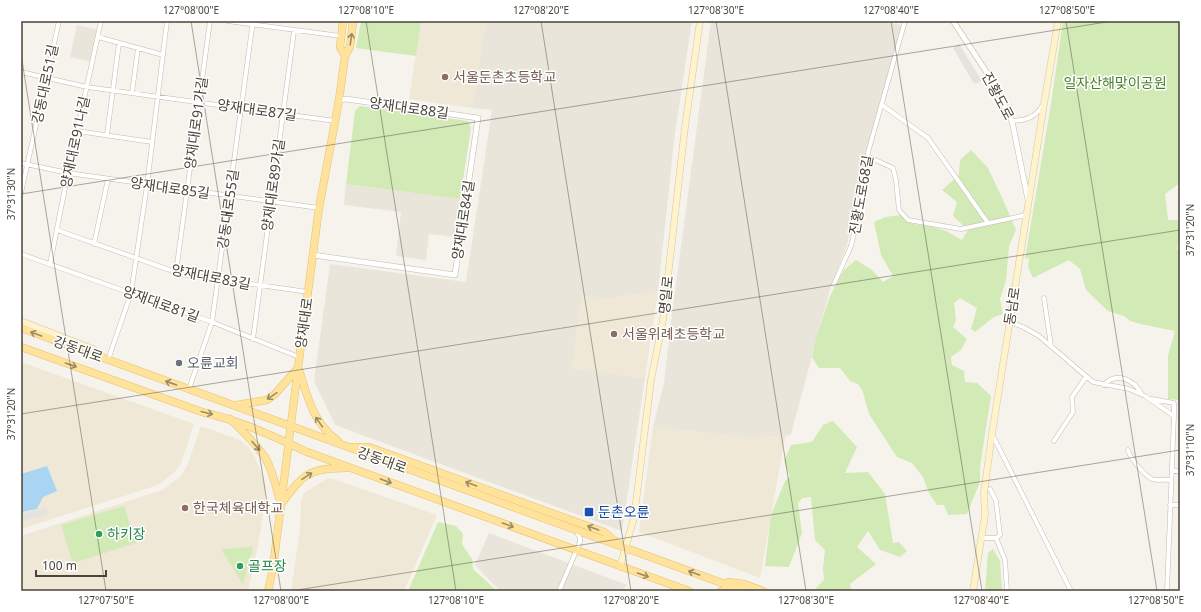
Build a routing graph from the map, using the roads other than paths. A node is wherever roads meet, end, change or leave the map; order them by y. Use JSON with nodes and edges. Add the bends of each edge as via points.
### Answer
{"nodes":[{"id":1,"x":59,"y":21,"type":"edge"},
{"id":2,"x":102,"y":21,"type":"edge"},
{"id":3,"x":167,"y":21,"type":"edge"},
{"id":4,"x":210,"y":21,"type":"edge"},
{"id":5,"x":227,"y":21,"type":"edge"},
{"id":6,"x":343,"y":21,"type":"edge"},
{"id":7,"x":353,"y":21,"type":"edge"},
{"id":8,"x":700,"y":21,"type":"edge"},
{"id":9,"x":905,"y":21,"type":"edge"},
{"id":10,"x":953,"y":21,"type":"edge"},
{"id":11,"x":1058,"y":21,"type":"edge"},
{"id":12,"x":253,"y":23,"type":"edge"},
{"id":13,"x":294,"y":30,"type":"junction"},
{"id":14,"x":341,"y":36,"type":"junction"},
{"id":15,"x":98,"y":37,"type":"junction"},
{"id":16,"x":119,"y":43,"type":"junction"},
{"id":17,"x":138,"y":48,"type":"junction"},
{"id":18,"x":163,"y":55,"type":"junction"},
{"id":19,"x":345,"y":56,"type":"junction"},
{"id":20,"x":21,"y":72,"type":"edge"},
{"id":21,"x":47,"y":78,"type":"junction"},
{"id":22,"x":87,"y":87,"type":"junction"},
{"id":23,"x":112,"y":91,"type":"junction"},
{"id":24,"x":132,"y":93,"type":"junction"},
{"id":25,"x":157,"y":97,"type":"junction"},
{"id":26,"x":339,"y":100,"type":"junction"},
{"id":27,"x":199,"y":102,"type":"junction"},
{"id":28,"x":1044,"y":104,"type":"junction"},
{"id":29,"x":882,"y":105,"type":"junction"},
{"id":30,"x":241,"y":108,"type":"junction"},
{"id":31,"x":283,"y":114,"type":"junction"},
{"id":32,"x":478,"y":118,"type":"joint"},
{"id":33,"x":335,"y":121,"type":"junction"},
{"id":34,"x":1012,"y":121,"type":"junction"},
{"id":35,"x":77,"y":131,"type":"junction"},
{"id":36,"x":107,"y":136,"type":"junction"},
{"id":37,"x":152,"y":142,"type":"junction"},
{"id":38,"x":867,"y":156,"type":"junction"},
{"id":39,"x":21,"y":163,"type":"edge"},
{"id":40,"x":27,"y":165,"type":"junction"},
{"id":41,"x":68,"y":173,"type":"junction"},
{"id":42,"x":108,"y":179,"type":"junction"},
{"id":43,"x":147,"y":185,"type":"junction"},
{"id":44,"x":187,"y":190,"type":"junction"},
{"id":45,"x":21,"y":193,"type":"edge"},
{"id":46,"x":230,"y":196,"type":"junction"},
{"id":47,"x":271,"y":201,"type":"junction"},
{"id":48,"x":1028,"y":201,"type":"junction"},
{"id":49,"x":320,"y":208,"type":"junction"},
{"id":50,"x":1026,"y":215,"type":"junction"},
{"id":51,"x":988,"y":223,"type":"junction"},
{"id":52,"x":57,"y":230,"type":"junction"},
{"id":53,"x":94,"y":244,"type":"junction"},
{"id":54,"x":21,"y":254,"type":"edge"},
{"id":55,"x":313,"y":255,"type":"junction"},
{"id":56,"x":136,"y":259,"type":"junction"},
{"id":57,"x":50,"y":264,"type":"junction"},
{"id":58,"x":176,"y":272,"type":"junction"},
{"id":59,"x":218,"y":279,"type":"junction"},
{"id":60,"x":834,"y":284,"type":"dead end"},
{"id":61,"x":260,"y":286,"type":"junction"},
{"id":62,"x":308,"y":292,"type":"junction"},
{"id":63,"x":131,"y":293,"type":"junction"},
{"id":64,"x":1044,"y":298,"type":"dead end"},
{"id":65,"x":21,"y":321,"type":"edge"},
{"id":66,"x":212,"y":322,"type":"junction"},
{"id":67,"x":1010,"y":322,"type":"junction"},
{"id":68,"x":21,"y":328,"type":"edge"},
{"id":69,"x":253,"y":339,"type":"junction"},
{"id":70,"x":1051,"y":346,"type":"junction"},
{"id":71,"x":21,"y":348,"type":"edge"},
{"id":72,"x":299,"y":357,"type":"junction"},
{"id":73,"x":107,"y":360,"type":"junction"},
{"id":74,"x":298,"y":368,"type":"junction"},
{"id":75,"x":1086,"y":377,"type":"junction"},
{"id":76,"x":1104,"y":384,"type":"junction"},
{"id":77,"x":189,"y":389,"type":"junction"},
{"id":78,"x":1141,"y":394,"type":"junction"},
{"id":79,"x":1150,"y":399,"type":"junction"},
{"id":80,"x":235,"y":405,"type":"junction"},
{"id":81,"x":1174,"y":416,"type":"junction"},
{"id":82,"x":229,"y":418,"type":"junction"},
{"id":83,"x":291,"y":426,"type":"junction"},
{"id":84,"x":992,"y":434,"type":"junction"},
{"id":85,"x":1054,"y":441,"type":"dead end"},
{"id":86,"x":289,"y":443,"type":"junction"},
{"id":87,"x":348,"y":447,"type":"junction"},
{"id":88,"x":1128,"y":450,"type":"dead end"},
{"id":89,"x":350,"y":468,"type":"junction"},
{"id":90,"x":1172,"y":470,"type":"junction"},
{"id":91,"x":1180,"y":472,"type":"edge"},
{"id":92,"x":1171,"y":480,"type":"junction"},
{"id":93,"x":990,"y":489,"type":"dead end"},
{"id":94,"x":281,"y":505,"type":"junction"},
{"id":95,"x":1170,"y":505,"type":"junction"},
{"id":96,"x":1180,"y":506,"type":"edge"},
{"id":97,"x":575,"y":530,"type":"junction"},
{"id":98,"x":981,"y":538,"type":"junction"},
{"id":99,"x":996,"y":538,"type":"junction"},
{"id":100,"x":626,"y":549,"type":"junction"},
{"id":101,"x":576,"y":550,"type":"junction"},
{"id":102,"x":620,"y":567,"type":"junction"},
{"id":103,"x":710,"y":578,"type":"junction"},
{"id":104,"x":742,"y":590,"type":"edge"},
{"id":105,"x":268,"y":591,"type":"edge"},
{"id":106,"x":559,"y":591,"type":"edge"},
{"id":107,"x":689,"y":591,"type":"edge"},
{"id":108,"x":721,"y":591,"type":"edge"},
{"id":109,"x":763,"y":591,"type":"edge"},
{"id":110,"x":973,"y":591,"type":"edge"},
{"id":111,"x":1007,"y":591,"type":"edge"},
{"id":112,"x":1071,"y":591,"type":"edge"},
{"id":113,"x":1167,"y":591,"type":"edge"}],
"edges":[{"from":1,"to":21,"type":"street","name":"강동대로51길"},
{"from":2,"to":15,"type":"street","name":"양재대로91나길"},
{"from":3,"to":18,"type":"street"},
{"from":4,"to":27,"type":"street","name":"양재대로91가길"},
{"from":5,"to":12,"type":"street"},
{"from":6,"to":14,"type":"main road","name":"양재대로"},
{"from":19,"to":7,"type":"main road","name":"양재대로","one_way":true,"via":[[350,47]]},
{"from":8,"to":100,"type":"main road","name":"명일로","via":[[663,320],[651,385],[634,518]]},
{"from":9,"to":29,"type":"street","name":"진황도로68길"},
{"from":10,"to":34,"type":"street","name":"진황도로","via":[[993,82]]},
{"from":11,"to":28,"type":"main road","name":"동남로"},
{"from":12,"to":13,"type":"street"},
{"from":12,"to":30,"type":"street","name":"강동대로55길"},
{"from":13,"to":14,"type":"street"},
{"from":13,"to":31,"type":"street","name":"양재대로89가길"},
{"from":14,"to":19,"type":"main road","name":"양재대로","via":[[340,47]]},
{"from":15,"to":16,"type":"street"},
{"from":15,"to":22,"type":"street","name":"양재대로91나길"},
{"from":16,"to":17,"type":"street"},
{"from":16,"to":23,"type":"street"},
{"from":17,"to":18,"type":"street"},
{"from":17,"to":24,"type":"street"},
{"from":18,"to":25,"type":"street"},
{"from":19,"to":26,"type":"main road","name":"양재대로"},
{"from":20,"to":21,"type":"street","name":"양재대로87길"},
{"from":21,"to":22,"type":"street","name":"양재대로87길"},
{"from":21,"to":40,"type":"street","name":"강동대로51길"},
{"from":22,"to":23,"type":"street","name":"양재대로87길"},
{"from":22,"to":35,"type":"street","name":"양재대로91나길"},
{"from":23,"to":24,"type":"street","name":"양재대로87길"},
{"from":23,"to":36,"type":"street"},
{"from":24,"to":25,"type":"street","name":"양재대로87길"},
{"from":25,"to":27,"type":"street","name":"양재대로87길"},
{"from":25,"to":37,"type":"street"},
{"from":26,"to":32,"type":"street","name":"양재대로88길"},
{"from":26,"to":33,"type":"main road","name":"양재대로"},
{"from":27,"to":30,"type":"street","name":"양재대로87길"},
{"from":27,"to":44,"type":"street","name":"양재대로91가길"},
{"from":28,"to":34,"type":"street","via":[[1035,116]]},
{"from":28,"to":48,"type":"main road","name":"동남로"},
{"from":29,"to":38,"type":"street","name":"진황도로68길"},
{"from":29,"to":51,"type":"street","via":[[928,138]]},
{"from":30,"to":31,"type":"street","name":"양재대로87길"},
{"from":30,"to":46,"type":"street","name":"강동대로55길"},
{"from":31,"to":33,"type":"street","name":"양재대로87길"},
{"from":31,"to":47,"type":"street","name":"양재대로89가길"},
{"from":32,"to":55,"type":"street","name":"양재대로84길","via":[[455,275]]},
{"from":33,"to":49,"type":"main road","name":"양재대로"},
{"from":34,"to":48,"type":"street","name":"진황도로"},
{"from":35,"to":36,"type":"street"},
{"from":35,"to":41,"type":"street","name":"양재대로91나길"},
{"from":36,"to":37,"type":"street"},
{"from":37,"to":43,"type":"street"},
{"from":38,"to":51,"type":"street","via":[[893,168],[899,210],[908,220],[961,229]]},
{"from":38,"to":60,"type":"street","name":"진황도로68길","via":[[851,246]]},
{"from":39,"to":40,"type":"street","name":"양재대로85길"},
{"from":40,"to":41,"type":"street","name":"양재대로85길"},
{"from":40,"to":45,"type":"street","name":"강동대로51길"},
{"from":41,"to":42,"type":"street","name":"양재대로85길"},
{"from":41,"to":52,"type":"street","name":"양재대로91나길"},
{"from":42,"to":43,"type":"street","name":"양재대로85길"},
{"from":42,"to":53,"type":"street"},
{"from":43,"to":44,"type":"street","name":"양재대로85길"},
{"from":43,"to":56,"type":"street"},
{"from":44,"to":46,"type":"street","name":"양재대로85길"},
{"from":44,"to":58,"type":"street","name":"양재대로91가길"},
{"from":46,"to":47,"type":"street","name":"양재대로85길"},
{"from":46,"to":59,"type":"street","name":"강동대로55길"},
{"from":47,"to":49,"type":"street","name":"양재대로85길"},
{"from":47,"to":61,"type":"street","name":"양재대로89가길"},
{"from":48,"to":50,"type":"main road","name":"동남로"},
{"from":49,"to":55,"type":"main road","name":"양재대로"},
{"from":50,"to":51,"type":"street"},
{"from":50,"to":67,"type":"main road","name":"동남로"},
{"from":52,"to":53,"type":"street","name":"양재대로83길"},
{"from":52,"to":57,"type":"street","name":"양재대로91나길"},
{"from":53,"to":56,"type":"street","name":"양재대로83길"},
{"from":54,"to":57,"type":"street","name":"양재대로81길"},
{"from":55,"to":62,"type":"main road","name":"양재대로"},
{"from":56,"to":58,"type":"street","name":"양재대로83길"},
{"from":56,"to":63,"type":"street"},
{"from":57,"to":63,"type":"street","name":"양재대로81길"},
{"from":58,"to":59,"type":"street","name":"양재대로83길"},
{"from":59,"to":61,"type":"street","name":"양재대로83길"},
{"from":59,"to":66,"type":"street","name":"강동대로55길"},
{"from":61,"to":62,"type":"street","name":"양재대로83길"},
{"from":61,"to":69,"type":"street","name":"양재대로89가길"},
{"from":62,"to":72,"type":"main road","name":"양재대로"},
{"from":63,"to":66,"type":"street","name":"양재대로81길"},
{"from":63,"to":73,"type":"street"},
{"from":64,"to":70,"type":"street"},
{"from":65,"to":73,"type":"main road","via":[[93,349]]},
{"from":66,"to":69,"type":"street","name":"양재대로81길"},
{"from":66,"to":77,"type":"street","name":"강동대로55길"},
{"from":67,"to":70,"type":"street","via":[[1039,336]]},
{"from":67,"to":84,"type":"main road","name":"동남로"},
{"from":73,"to":68,"type":"main road","name":"강동대로","one_way":true},
{"from":69,"to":72,"type":"street","name":"양재대로81길"},
{"from":70,"to":75,"type":"street"},
{"from":71,"to":82,"type":"main road","name":"강동대로","one_way":true,"via":[[202,412]]},
{"from":72,"to":74,"type":"main road","name":"양재대로"},
{"from":77,"to":73,"type":"main road","name":"강동대로","one_way":true},
{"from":74,"to":80,"type":"main road","one_way":true,"via":[[280,390],[267,400]]},
{"from":74,"to":83,"type":"main road","name":"양재대로"},
{"from":87,"to":74,"type":"main road","one_way":true,"via":[[325,431],[315,416]]},
{"from":75,"to":76,"type":"street","via":[[1093,382]]},
{"from":75,"to":85,"type":"street","via":[[1072,397],[1073,412]]},
{"from":76,"to":78,"type":"street"},
{"from":76,"to":78,"type":"street","via":[[1109,379],[1117,377],[1129,381]]},
{"from":77,"to":80,"type":"main road","name":"강동대로"},
{"from":78,"to":79,"type":"street"},
{"from":79,"to":81,"type":"street"},
{"from":79,"to":81,"type":"street","via":[[1174,403]]},
{"from":80,"to":83,"type":"main road","name":"강동대로"},
{"from":81,"to":90,"type":"street"},
{"from":82,"to":86,"type":"main road","name":"강동대로"},
{"from":82,"to":94,"type":"main road","one_way":true,"via":[[266,460]]},
{"from":83,"to":86,"type":"main road","name":"양재대로"},
{"from":83,"to":87,"type":"main road","name":"강동대로"},
{"from":84,"to":98,"type":"main road","name":"동남로"},
{"from":84,"to":112,"type":"street"},
{"from":86,"to":89,"type":"main road","name":"강동대로"},
{"from":86,"to":94,"type":"main road","name":"양재대로"},
{"from":87,"to":97,"type":"main road","name":"강동대로"},
{"from":100,"to":87,"type":"main road","one_way":true,"via":[[604,532],[369,447]]},
{"from":88,"to":92,"type":"street","via":[[1136,464],[1152,479]]},
{"from":94,"to":89,"type":"main road","one_way":true,"via":[[305,476],[327,468]]},
{"from":89,"to":101,"type":"main road","name":"강동대로","one_way":true},
{"from":90,"to":91,"type":"street"},
{"from":90,"to":92,"type":"street"},
{"from":92,"to":95,"type":"street"},
{"from":93,"to":99,"type":"street","via":[[996,501],[1000,535]]},
{"from":94,"to":105,"type":"main road","name":"양재대로","via":[[274,568]]},
{"from":95,"to":96,"type":"street"},
{"from":95,"to":113,"type":"street"},
{"from":97,"to":100,"type":"main road","name":"강동대로"},
{"from":97,"to":101,"type":"street","via":[[580,538]]},
{"from":98,"to":99,"type":"street"},
{"from":98,"to":110,"type":"main road","name":"동남로"},
{"from":99,"to":111,"type":"street","via":[[1005,560]]},
{"from":100,"to":102,"type":"main road","name":"명일로"},
{"from":103,"to":100,"type":"main road","name":"강동대로","one_way":true},
{"from":101,"to":102,"type":"main road","name":"강동대로"},
{"from":101,"to":106,"type":"street"},
{"from":102,"to":107,"type":"main road","name":"강동대로","one_way":true},
{"from":103,"to":104,"type":"main road","name":"강동대로"},
{"from":103,"to":109,"type":"main road","via":[[744,584]]},
{"from":104,"to":108,"type":"main road"}]}
